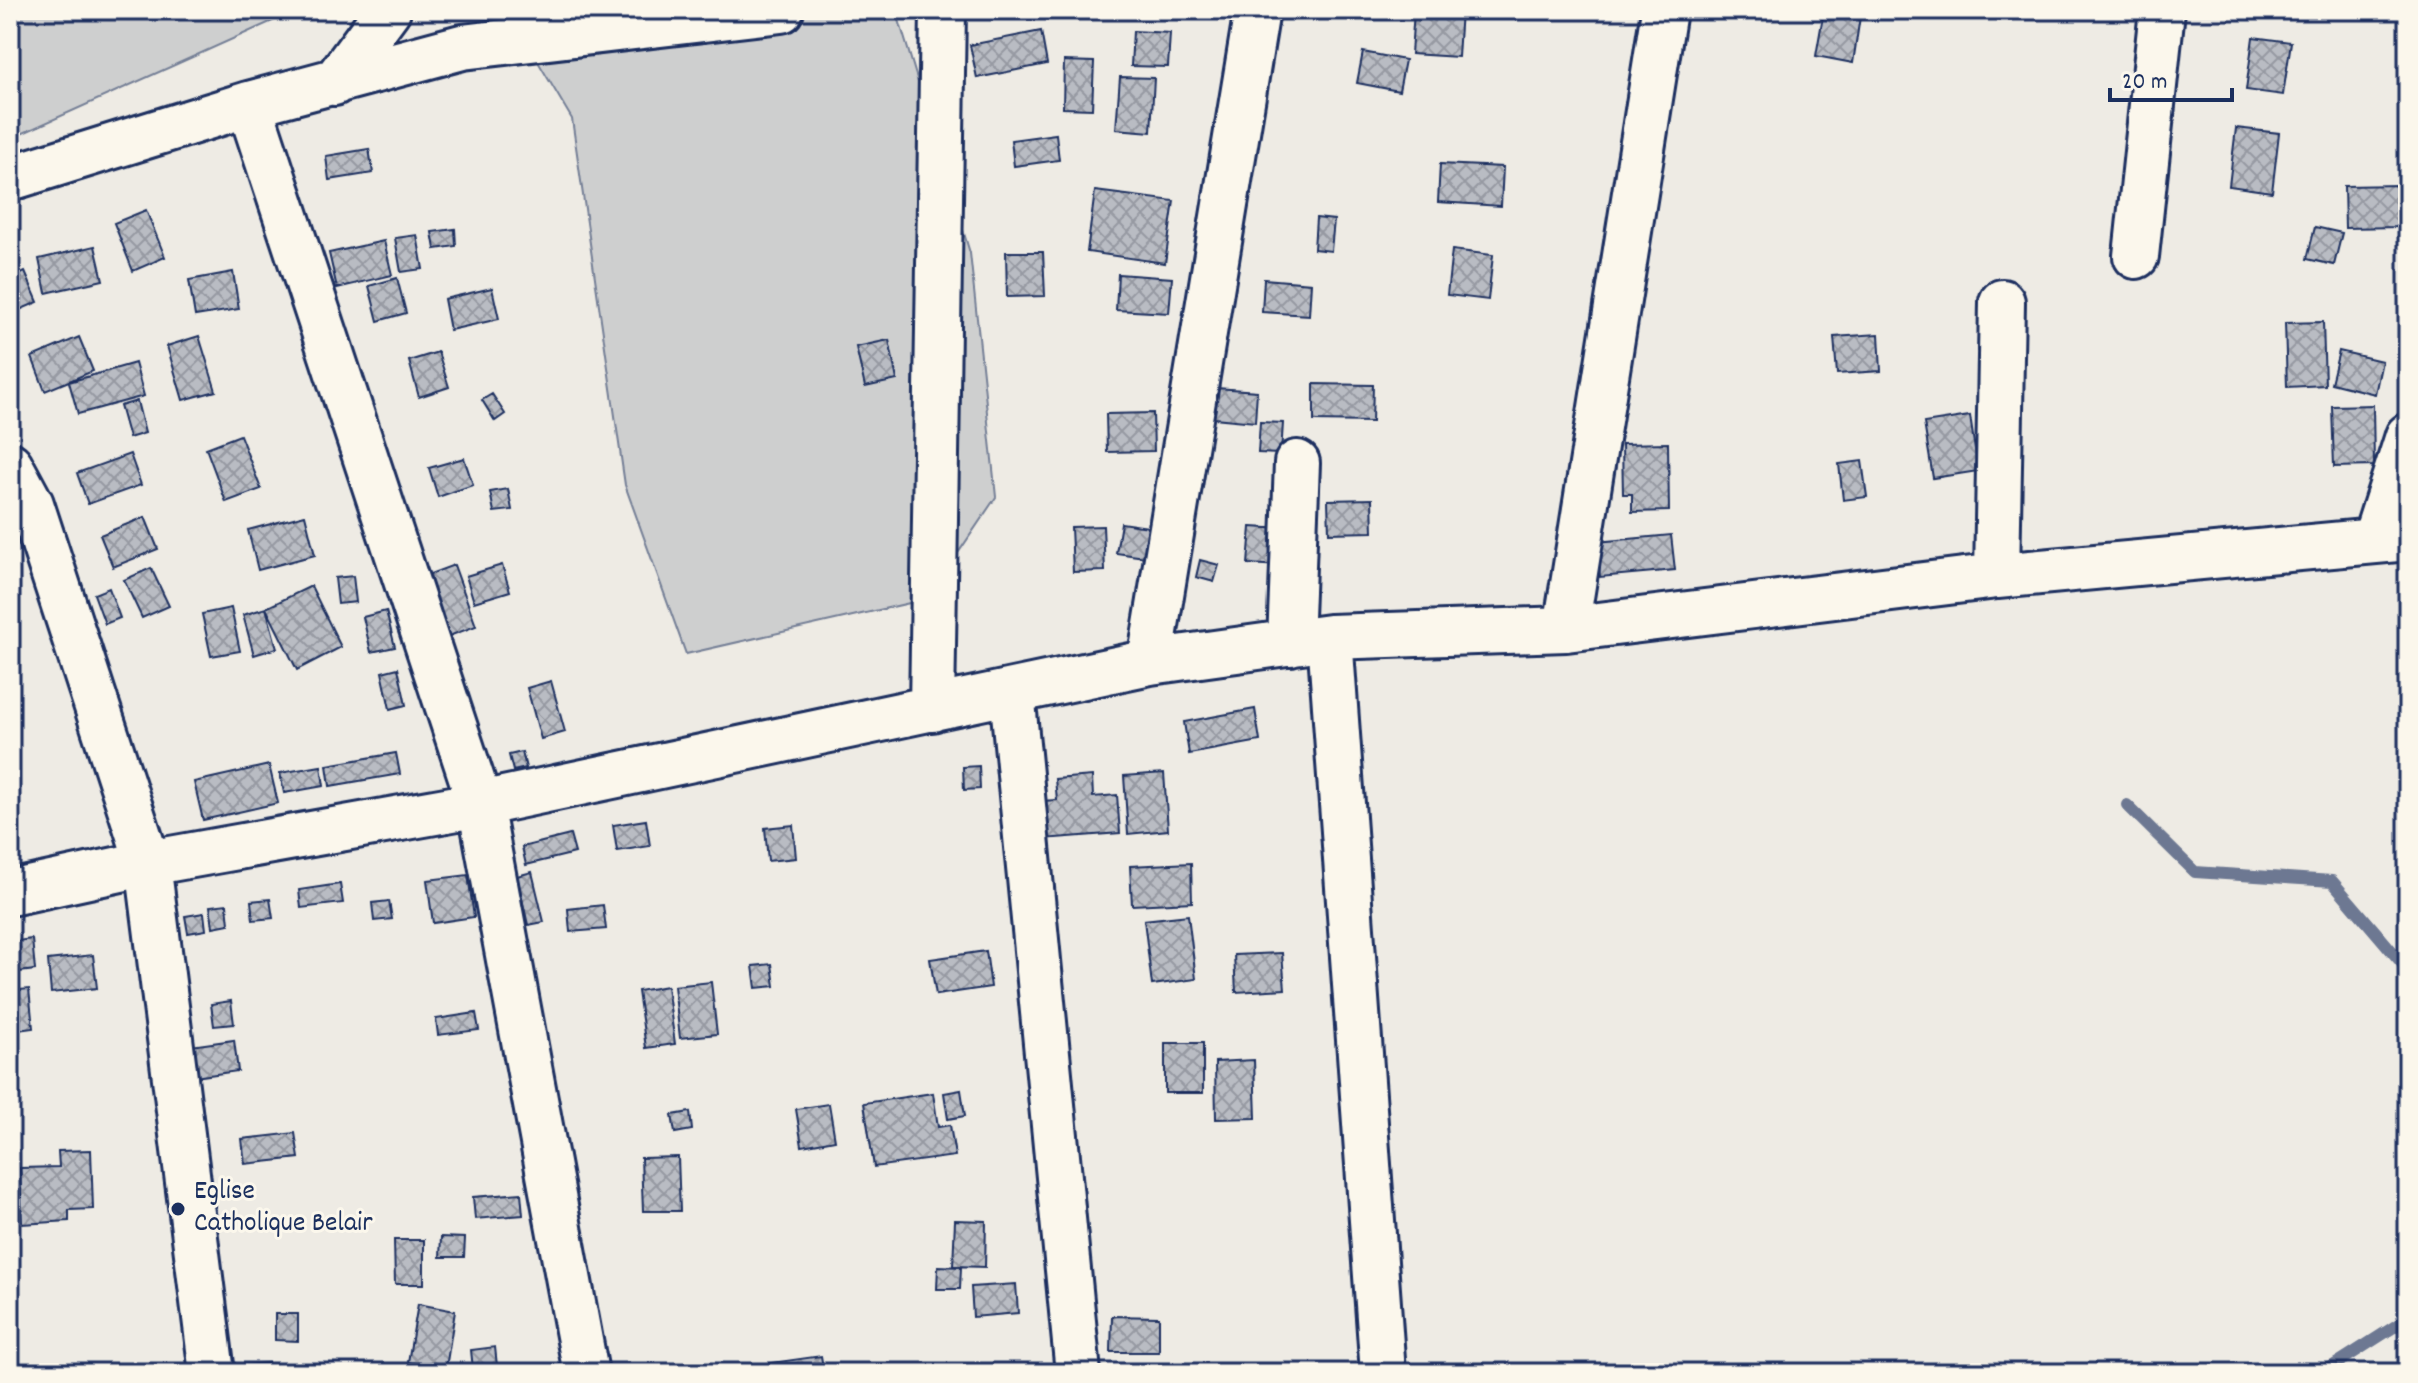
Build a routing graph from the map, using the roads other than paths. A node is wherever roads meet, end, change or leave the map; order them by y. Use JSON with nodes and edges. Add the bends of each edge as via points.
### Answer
{"nodes":[{"id":1,"x":388,"y":10,"type":"edge"},
{"id":2,"x":781,"y":10,"type":"edge"},
{"id":3,"x":943,"y":10,"type":"edge"},
{"id":4,"x":1257,"y":10,"type":"edge"},
{"id":5,"x":1664,"y":10,"type":"edge"},
{"id":6,"x":2162,"y":10,"type":"edge"},
{"id":7,"x":334,"y":83,"type":"junction"},
{"id":8,"x":249,"y":104,"type":"junction"},
{"id":9,"x":10,"y":178,"type":"edge"},
{"id":10,"x":2136,"y":256,"type":"dead end"},
{"id":11,"x":2002,"y":302,"type":"dead end"},
{"id":12,"x":2408,"y":436,"type":"edge"},
{"id":13,"x":1297,"y":463,"type":"dead end"},
{"id":14,"x":10,"y":465,"type":"edge"},
{"id":15,"x":2392,"y":539,"type":"edge"},
{"id":16,"x":1997,"y":576,"type":"junction"},
{"id":17,"x":1566,"y":629,"type":"junction"},
{"id":18,"x":1310,"y":640,"type":"junction"},
{"id":19,"x":1150,"y":662,"type":"junction"},
{"id":20,"x":1012,"y":692,"type":"junction"},
{"id":21,"x":932,"y":709,"type":"junction"},
{"id":22,"x":480,"y":804,"type":"junction"},
{"id":23,"x":148,"y":863,"type":"junction"},
{"id":24,"x":10,"y":893,"type":"edge"},
{"id":25,"x":212,"y":1373,"type":"edge"},
{"id":26,"x":586,"y":1373,"type":"edge"},
{"id":27,"x":1078,"y":1373,"type":"edge"},
{"id":28,"x":1383,"y":1373,"type":"edge"}],
"edges":[{"from":1,"to":7,"type":"street"},
{"from":2,"to":7,"type":"street","via":[[462,47]]},
{"from":3,"to":21,"type":"street"},
{"from":4,"to":19,"type":"street"},
{"from":5,"to":17,"type":"street"},
{"from":6,"to":10,"type":"street"},
{"from":7,"to":8,"type":"street"},
{"from":8,"to":9,"type":"street"},
{"from":8,"to":22,"type":"street"},
{"from":11,"to":16,"type":"street"},
{"from":12,"to":15,"type":"street"},
{"from":13,"to":18,"type":"street"},
{"from":14,"to":23,"type":"street","via":[[31,504]]},
{"from":15,"to":16,"type":"street"},
{"from":16,"to":17,"type":"street"},
{"from":17,"to":18,"type":"street"},
{"from":18,"to":19,"type":"street"},
{"from":18,"to":28,"type":"street"},
{"from":19,"to":20,"type":"street"},
{"from":20,"to":21,"type":"street"},
{"from":20,"to":27,"type":"street"},
{"from":21,"to":22,"type":"street"},
{"from":22,"to":23,"type":"street"},
{"from":22,"to":26,"type":"street"},
{"from":23,"to":24,"type":"street"},
{"from":23,"to":25,"type":"street"}]}
